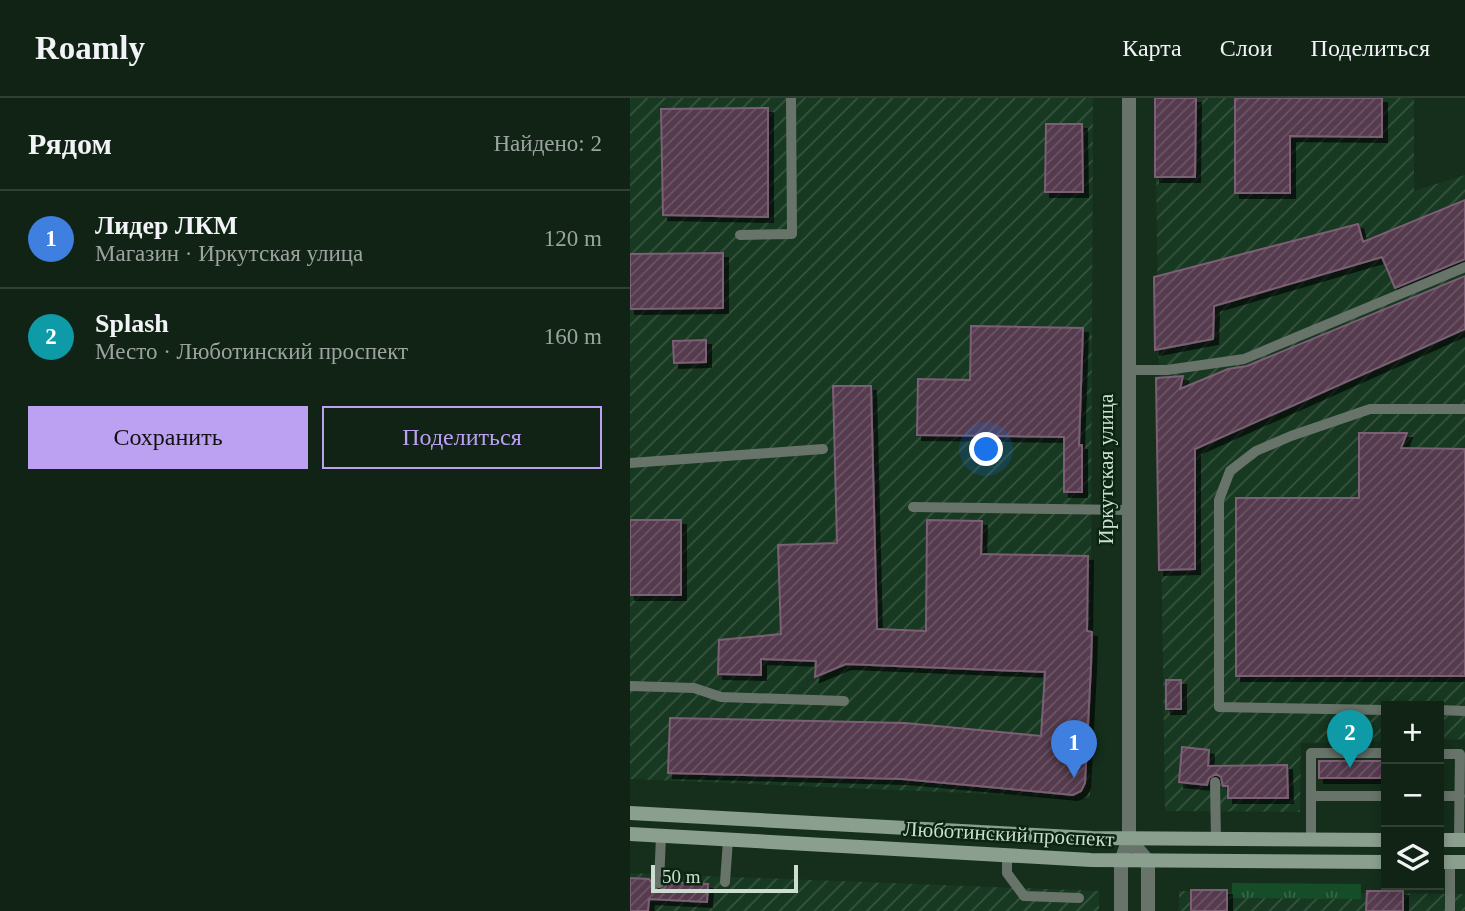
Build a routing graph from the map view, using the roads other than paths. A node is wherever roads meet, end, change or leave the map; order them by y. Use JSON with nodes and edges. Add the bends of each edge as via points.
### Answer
{"nodes":[{"id":1,"x":791,"y":98,"type":"edge"},
{"id":2,"x":1129,"y":98,"type":"edge"},
{"id":3,"x":740,"y":235,"type":"dead end"},
{"id":4,"x":1465,"y":267,"type":"edge"},
{"id":5,"x":1128,"y":370,"type":"junction"},
{"id":6,"x":1465,"y":410,"type":"edge"},
{"id":7,"x":823,"y":449,"type":"dead end"},
{"id":8,"x":630,"y":463,"type":"edge"},
{"id":9,"x":914,"y":508,"type":"dead end"},
{"id":10,"x":1127,"y":510,"type":"junction"},
{"id":11,"x":630,"y":686,"type":"edge"},
{"id":12,"x":844,"y":701,"type":"dead end"},
{"id":13,"x":1381,"y":710,"type":"edge"},
{"id":14,"x":1444,"y":710,"type":"edge"},
{"id":15,"x":1465,"y":711,"type":"edge"},
{"id":16,"x":1381,"y":753,"type":"edge"},
{"id":17,"x":1444,"y":754,"type":"edge"},
{"id":18,"x":1215,"y":782,"type":"dead end"},
{"id":19,"x":1311,"y":796,"type":"junction"},
{"id":20,"x":1381,"y":796,"type":"edge"},
{"id":21,"x":1444,"y":796,"type":"edge"},
{"id":22,"x":1460,"y":796,"type":"junction"},
{"id":23,"x":630,"y":813,"type":"edge"},
{"id":24,"x":630,"y":834,"type":"edge"},
{"id":25,"x":661,"y":836,"type":"junction"},
{"id":26,"x":1129,"y":839,"type":"junction"},
{"id":27,"x":728,"y":840,"type":"junction"},
{"id":28,"x":1216,"y":840,"type":"junction"},
{"id":29,"x":1311,"y":840,"type":"junction"},
{"id":30,"x":1381,"y":840,"type":"edge"},
{"id":31,"x":1444,"y":840,"type":"edge"},
{"id":32,"x":1462,"y":841,"type":"edge"},
{"id":33,"x":1007,"y":855,"type":"junction"},
{"id":34,"x":1121,"y":861,"type":"junction"},
{"id":35,"x":1148,"y":861,"type":"junction"},
{"id":36,"x":1381,"y":862,"type":"edge"},
{"id":37,"x":1451,"y":862,"type":"edge"},
{"id":38,"x":725,"y":882,"type":"dead end"},
{"id":39,"x":659,"y":883,"type":"dead end"},
{"id":40,"x":1079,"y":898,"type":"dead end"},
{"id":41,"x":1121,"y":911,"type":"edge"},
{"id":42,"x":1148,"y":911,"type":"edge"},
{"id":43,"x":1450,"y":911,"type":"edge"}],
"edges":[{"from":1,"to":3,"type":"lane","via":[[792,234]]},
{"from":2,"to":5,"type":"street","name":"Иркутская улица"},
{"from":4,"to":5,"type":"lane","via":[[1244,359],[1167,370]]},
{"from":5,"to":10,"type":"street","name":"Иркутская улица"},
{"from":6,"to":13,"type":"lane","via":[[1370,409],[1291,436],[1256,451],[1230,471],[1219,500],[1219,707]]},
{"from":7,"to":8,"type":"lane"},
{"from":9,"to":10,"type":"lane"},
{"from":10,"to":26,"type":"street","name":"Иркутская улица"},
{"from":11,"to":12,"type":"lane","via":[[694,688],[721,697]]},
{"from":14,"to":15,"type":"lane"},
{"from":16,"to":19,"type":"lane","via":[[1311,753]]},
{"from":17,"to":22,"type":"lane","via":[[1460,754]]},
{"from":18,"to":28,"type":"lane"},
{"from":19,"to":20,"type":"lane"},
{"from":19,"to":29,"type":"lane"},
{"from":21,"to":22,"type":"lane"},
{"from":22,"to":32,"type":"lane"},
{"from":23,"to":26,"type":"street","name":"Люботинский проспект"},
{"from":24,"to":25,"type":"street","name":"Люботинский проспект"},
{"from":25,"to":27,"type":"street","name":"Люботинский проспект"},
{"from":25,"to":39,"type":"lane"},
{"from":26,"to":28,"type":"street","name":"Люботинский проспект"},
{"from":26,"to":34,"type":"street","name":"Иркутская улица"},
{"from":26,"to":35,"type":"street"},
{"from":27,"to":33,"type":"street","name":"Люботинский проспект"},
{"from":27,"to":38,"type":"lane"},
{"from":28,"to":29,"type":"street","name":"Люботинский проспект"},
{"from":29,"to":30,"type":"street","name":"Люботинский проспект"},
{"from":31,"to":32,"type":"street"},
{"from":33,"to":34,"type":"street","name":"Люботинский проспект"},
{"from":33,"to":40,"type":"lane","via":[[1007,873],[1024,896]]},
{"from":34,"to":35,"type":"street","name":"Люботинский проспект"},
{"from":34,"to":41,"type":"street","name":"Иркутская улица"},
{"from":35,"to":36,"type":"street","name":"Люботинский проспект"},
{"from":35,"to":42,"type":"street"},
{"from":37,"to":43,"type":"lane"}]}
